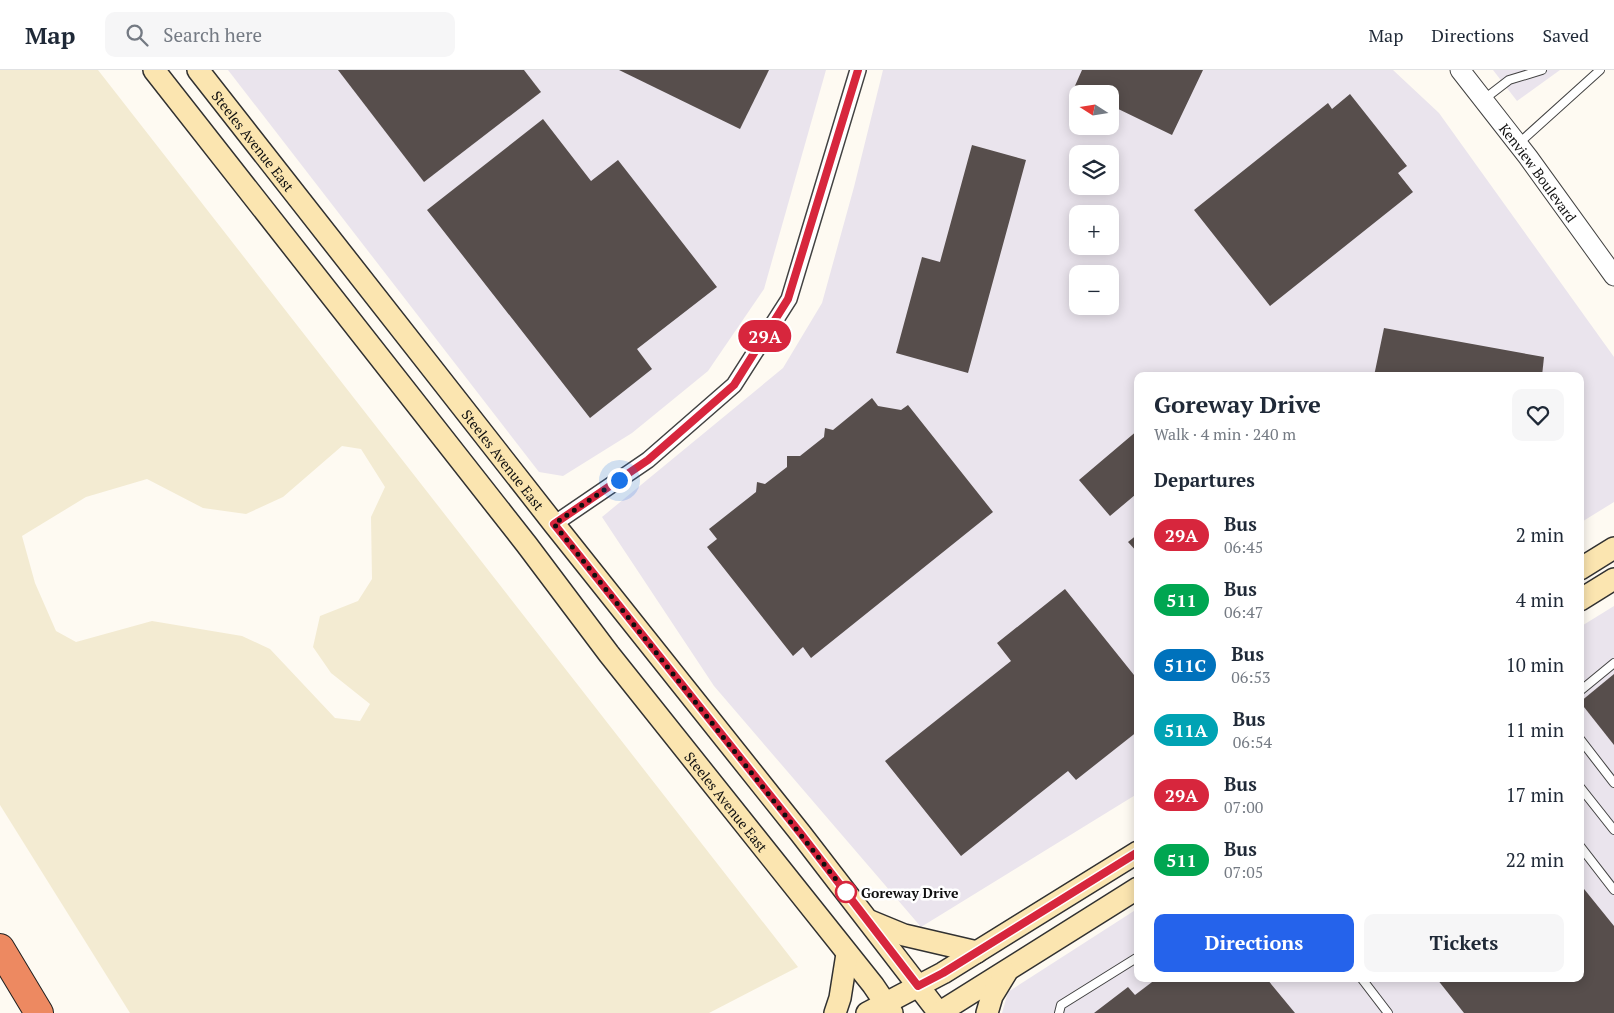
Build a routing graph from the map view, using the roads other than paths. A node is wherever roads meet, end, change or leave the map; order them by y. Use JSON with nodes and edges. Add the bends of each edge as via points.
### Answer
{"nodes":[{"id":1,"x":154,"y":70,"type":"edge"},
{"id":2,"x":198,"y":70,"type":"edge"},
{"id":3,"x":858,"y":70,"type":"edge"},
{"id":4,"x":1460,"y":70,"type":"edge"},
{"id":5,"x":1542,"y":70,"type":"edge"},
{"id":6,"x":1600,"y":70,"type":"edge"},
{"id":7,"x":1483,"y":100,"type":"junction"},
{"id":8,"x":1518,"y":144,"type":"junction"},
{"id":9,"x":1614,"y":276,"type":"edge"},
{"id":10,"x":554,"y":524,"type":"junction"},
{"id":11,"x":1614,"y":548,"type":"edge"},
{"id":12,"x":1584,"y":567,"type":"edge"},
{"id":13,"x":1614,"y":579,"type":"edge"},
{"id":14,"x":1584,"y":598,"type":"edge"},
{"id":15,"x":1614,"y":663,"type":"edge"},
{"id":16,"x":1584,"y":688,"type":"edge"},
{"id":17,"x":1584,"y":744,"type":"edge"},
{"id":18,"x":1614,"y":783,"type":"edge"},
{"id":19,"x":1584,"y":792,"type":"edge"},
{"id":20,"x":1614,"y":830,"type":"edge"},
{"id":21,"x":1584,"y":851,"type":"edge"},
{"id":22,"x":1134,"y":854,"type":"edge"},
{"id":23,"x":1614,"y":890,"type":"edge"},
{"id":24,"x":1134,"y":891,"type":"edge"},
{"id":25,"x":867,"y":920,"type":"junction"},
{"id":26,"x":0,"y":948,"type":"edge"},
{"id":27,"x":976,"y":952,"type":"junction"},
{"id":28,"x":847,"y":954,"type":"junction"},
{"id":29,"x":1134,"y":959,"type":"edge"},
{"id":30,"x":1008,"y":970,"type":"junction"},
{"id":31,"x":1364,"y":982,"type":"edge"},
{"id":32,"x":918,"y":986,"type":"junction"},
{"id":33,"x":882,"y":1010,"type":"edge"},
{"id":34,"x":40,"y":1013,"type":"edge"},
{"id":35,"x":835,"y":1013,"type":"edge"},
{"id":36,"x":939,"y":1013,"type":"edge"},
{"id":37,"x":987,"y":1013,"type":"edge"},
{"id":38,"x":1059,"y":1013,"type":"edge"},
{"id":39,"x":1388,"y":1013,"type":"edge"}],
"edges":[{"from":1,"to":28,"type":"main road","name":"Steeles Avenue East"},
{"from":2,"to":10,"type":"main road","name":"Steeles Avenue East"},
{"from":3,"to":10,"type":"street","via":[[788,299],[734,385],[648,460]]},
{"from":4,"to":7,"type":"street","name":"Kenview Boulevard"},
{"from":5,"to":7,"type":"lane","via":[[1509,80]]},
{"from":6,"to":8,"type":"lane"},
{"from":7,"to":8,"type":"street","name":"Kenview Boulevard"},
{"from":8,"to":9,"type":"street","name":"Kenview Boulevard"},
{"from":10,"to":25,"type":"main road","name":"Steeles Avenue East"},
{"from":11,"to":12,"type":"main road"},
{"from":13,"to":14,"type":"main road"},
{"from":15,"to":16,"type":"lane"},
{"from":17,"to":18,"type":"lane"},
{"from":19,"to":20,"type":"lane"},
{"from":21,"to":23,"type":"lane"},
{"from":22,"to":27,"type":"main road"},
{"from":24,"to":30,"type":"main road"},
{"from":25,"to":27,"type":"main road","via":[[904,936]]},
{"from":25,"to":32,"type":"main road","name":"Steeles Avenue East"},
{"from":26,"to":34,"type":"highway"},
{"from":27,"to":32,"type":"main road"},
{"from":28,"to":33,"type":"main road","name":"Steeles Avenue East"},
{"from":28,"to":35,"type":"main road"},
{"from":29,"to":38,"type":"lane","via":[[1061,1005]]},
{"from":30,"to":36,"type":"main road"},
{"from":30,"to":37,"type":"main road","via":[[996,988]]},
{"from":31,"to":39,"type":"lane"},
{"from":32,"to":33,"type":"main road"},
{"from":32,"to":36,"type":"main road","name":"Steeles Avenue East"}]}
